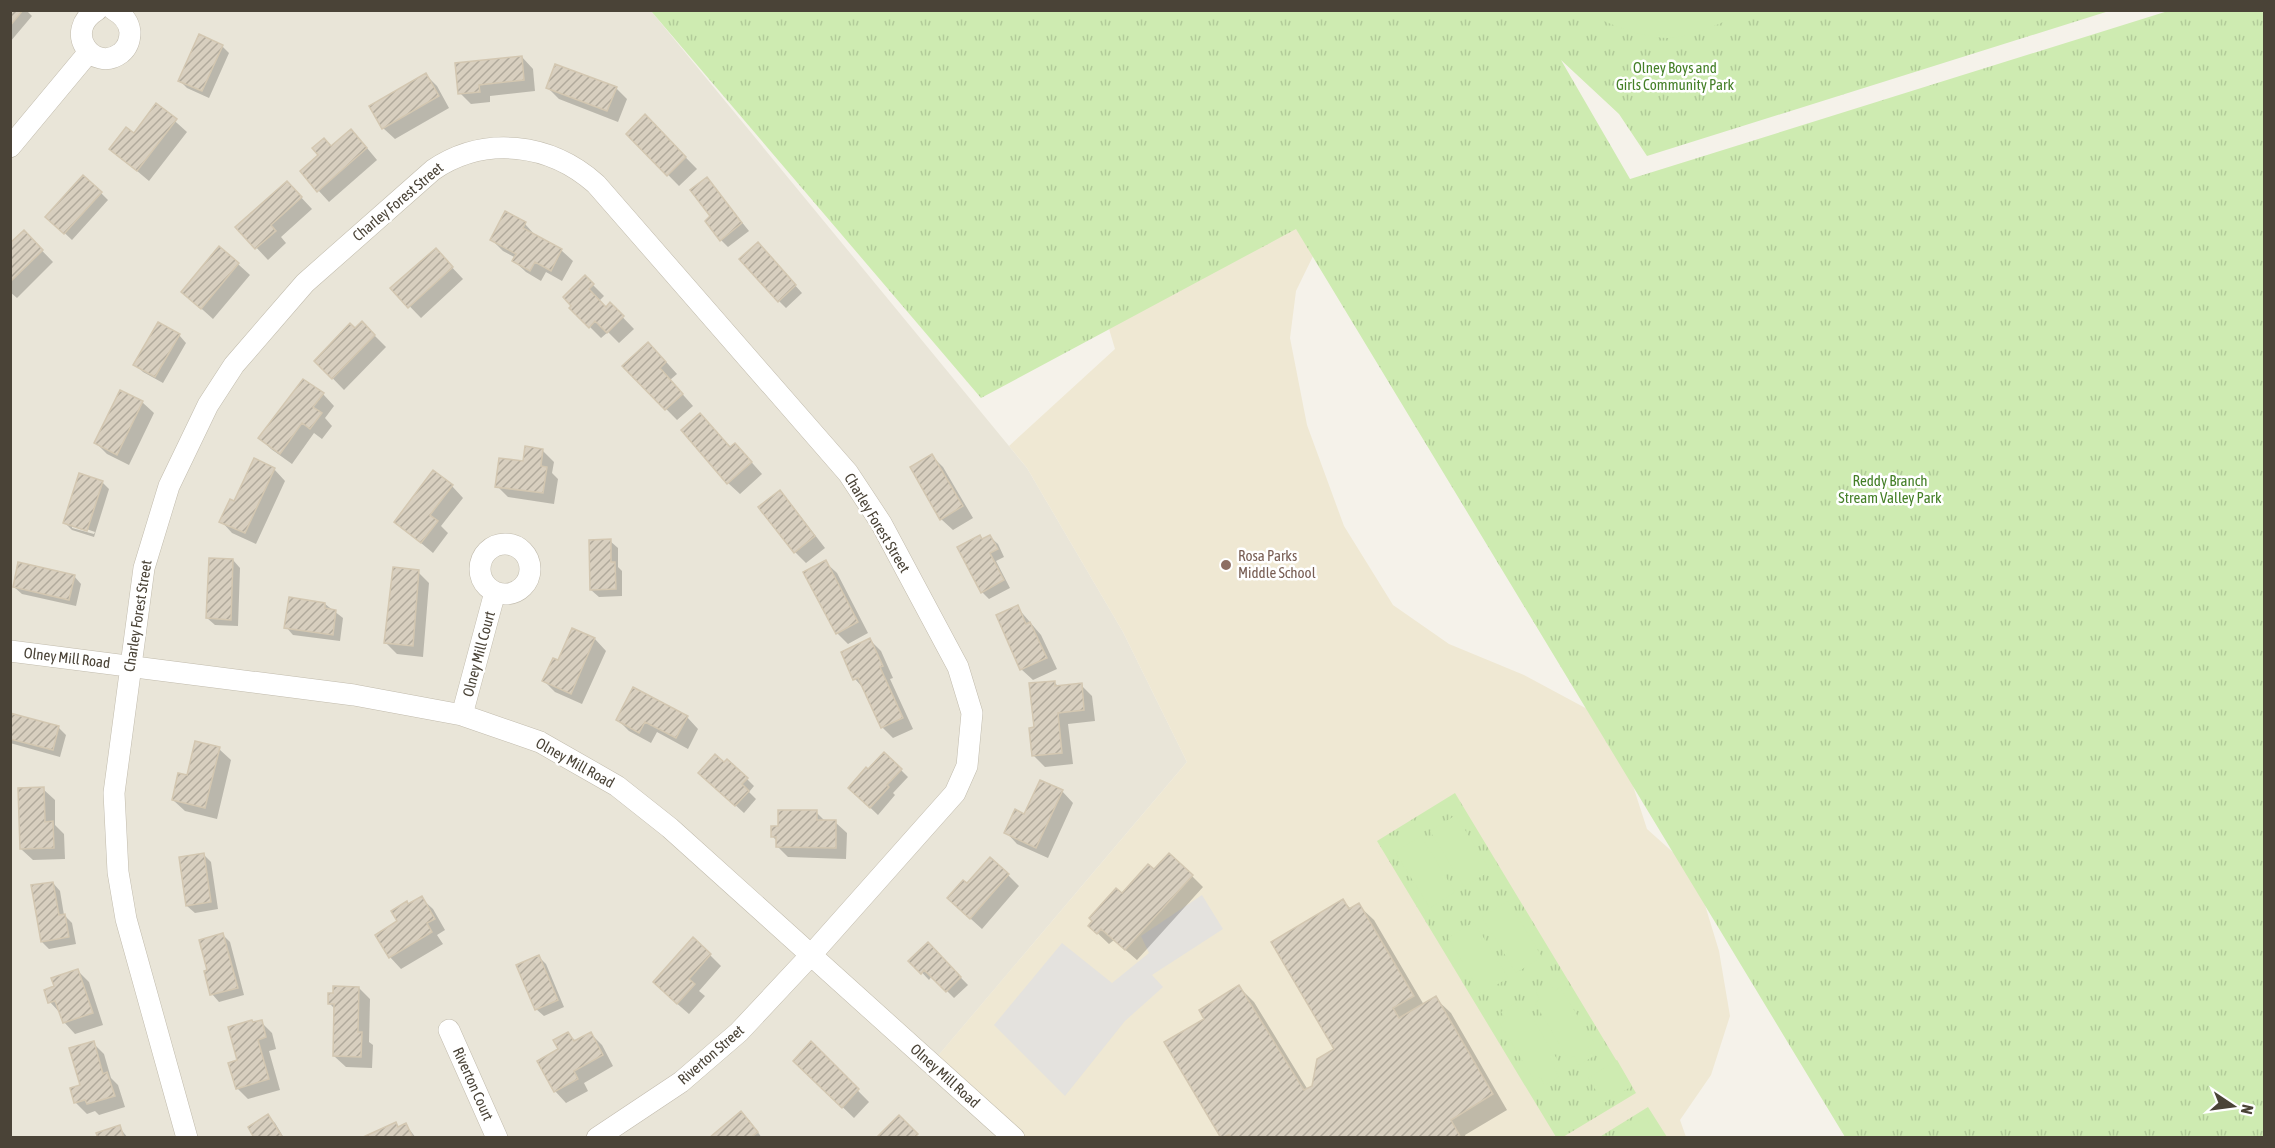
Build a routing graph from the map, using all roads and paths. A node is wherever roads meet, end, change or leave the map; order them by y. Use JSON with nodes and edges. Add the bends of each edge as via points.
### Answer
{"nodes":[{"id":1,"x":96,"y":10,"type":"edge"},
{"id":2,"x":114,"y":10,"type":"edge"},
{"id":3,"x":89,"y":52,"type":"junction"},
{"id":4,"x":10,"y":147,"type":"edge"},
{"id":5,"x":495,"y":592,"type":"dead end"},
{"id":6,"x":10,"y":651,"type":"edge"},
{"id":7,"x":130,"y":666,"type":"junction"},
{"id":8,"x":462,"y":715,"type":"junction"},
{"id":9,"x":811,"y":956,"type":"junction"},
{"id":10,"x":449,"y":1030,"type":"dead end"},
{"id":11,"x":187,"y":1137,"type":"edge"},
{"id":12,"x":497,"y":1137,"type":"edge"},
{"id":13,"x":597,"y":1137,"type":"edge"},
{"id":14,"x":1014,"y":1137,"type":"edge"}],
"edges":[{"from":1,"to":3,"type":"street","via":[[81,29]]},
{"from":2,"to":3,"type":"street","via":[[126,19],[129,27],[125,50],[111,58]]},
{"from":3,"to":4,"type":"street"},
{"from":5,"to":8,"type":"street","name":"Olney Mill Court"},
{"from":6,"to":7,"type":"street","name":"Olney Mill Road"},
{"from":7,"to":8,"type":"street","name":"Olney Mill Road","via":[[354,695]]},
{"from":7,"to":9,"type":"street","name":"Charley Forest Street","via":[[144,568],[169,486],[208,405],[234,365],[306,282],[433,170],[464,154],[495,148],[542,152],[576,167],[596,184],[848,473],[881,524],[958,667],[972,713],[967,766],[955,793]]},
{"from":7,"to":11,"type":"street","name":"Charley Forest Street","via":[[114,793],[118,872],[126,919]]},
{"from":8,"to":9,"type":"street","name":"Olney Mill Road","via":[[540,742],[617,786],[670,828]]},
{"from":9,"to":13,"type":"street","name":"Riverton Street","via":[[739,1032],[681,1082]]},
{"from":9,"to":14,"type":"street","name":"Olney Mill Road"},
{"from":10,"to":12,"type":"street","name":"Riverton Court"}]}
